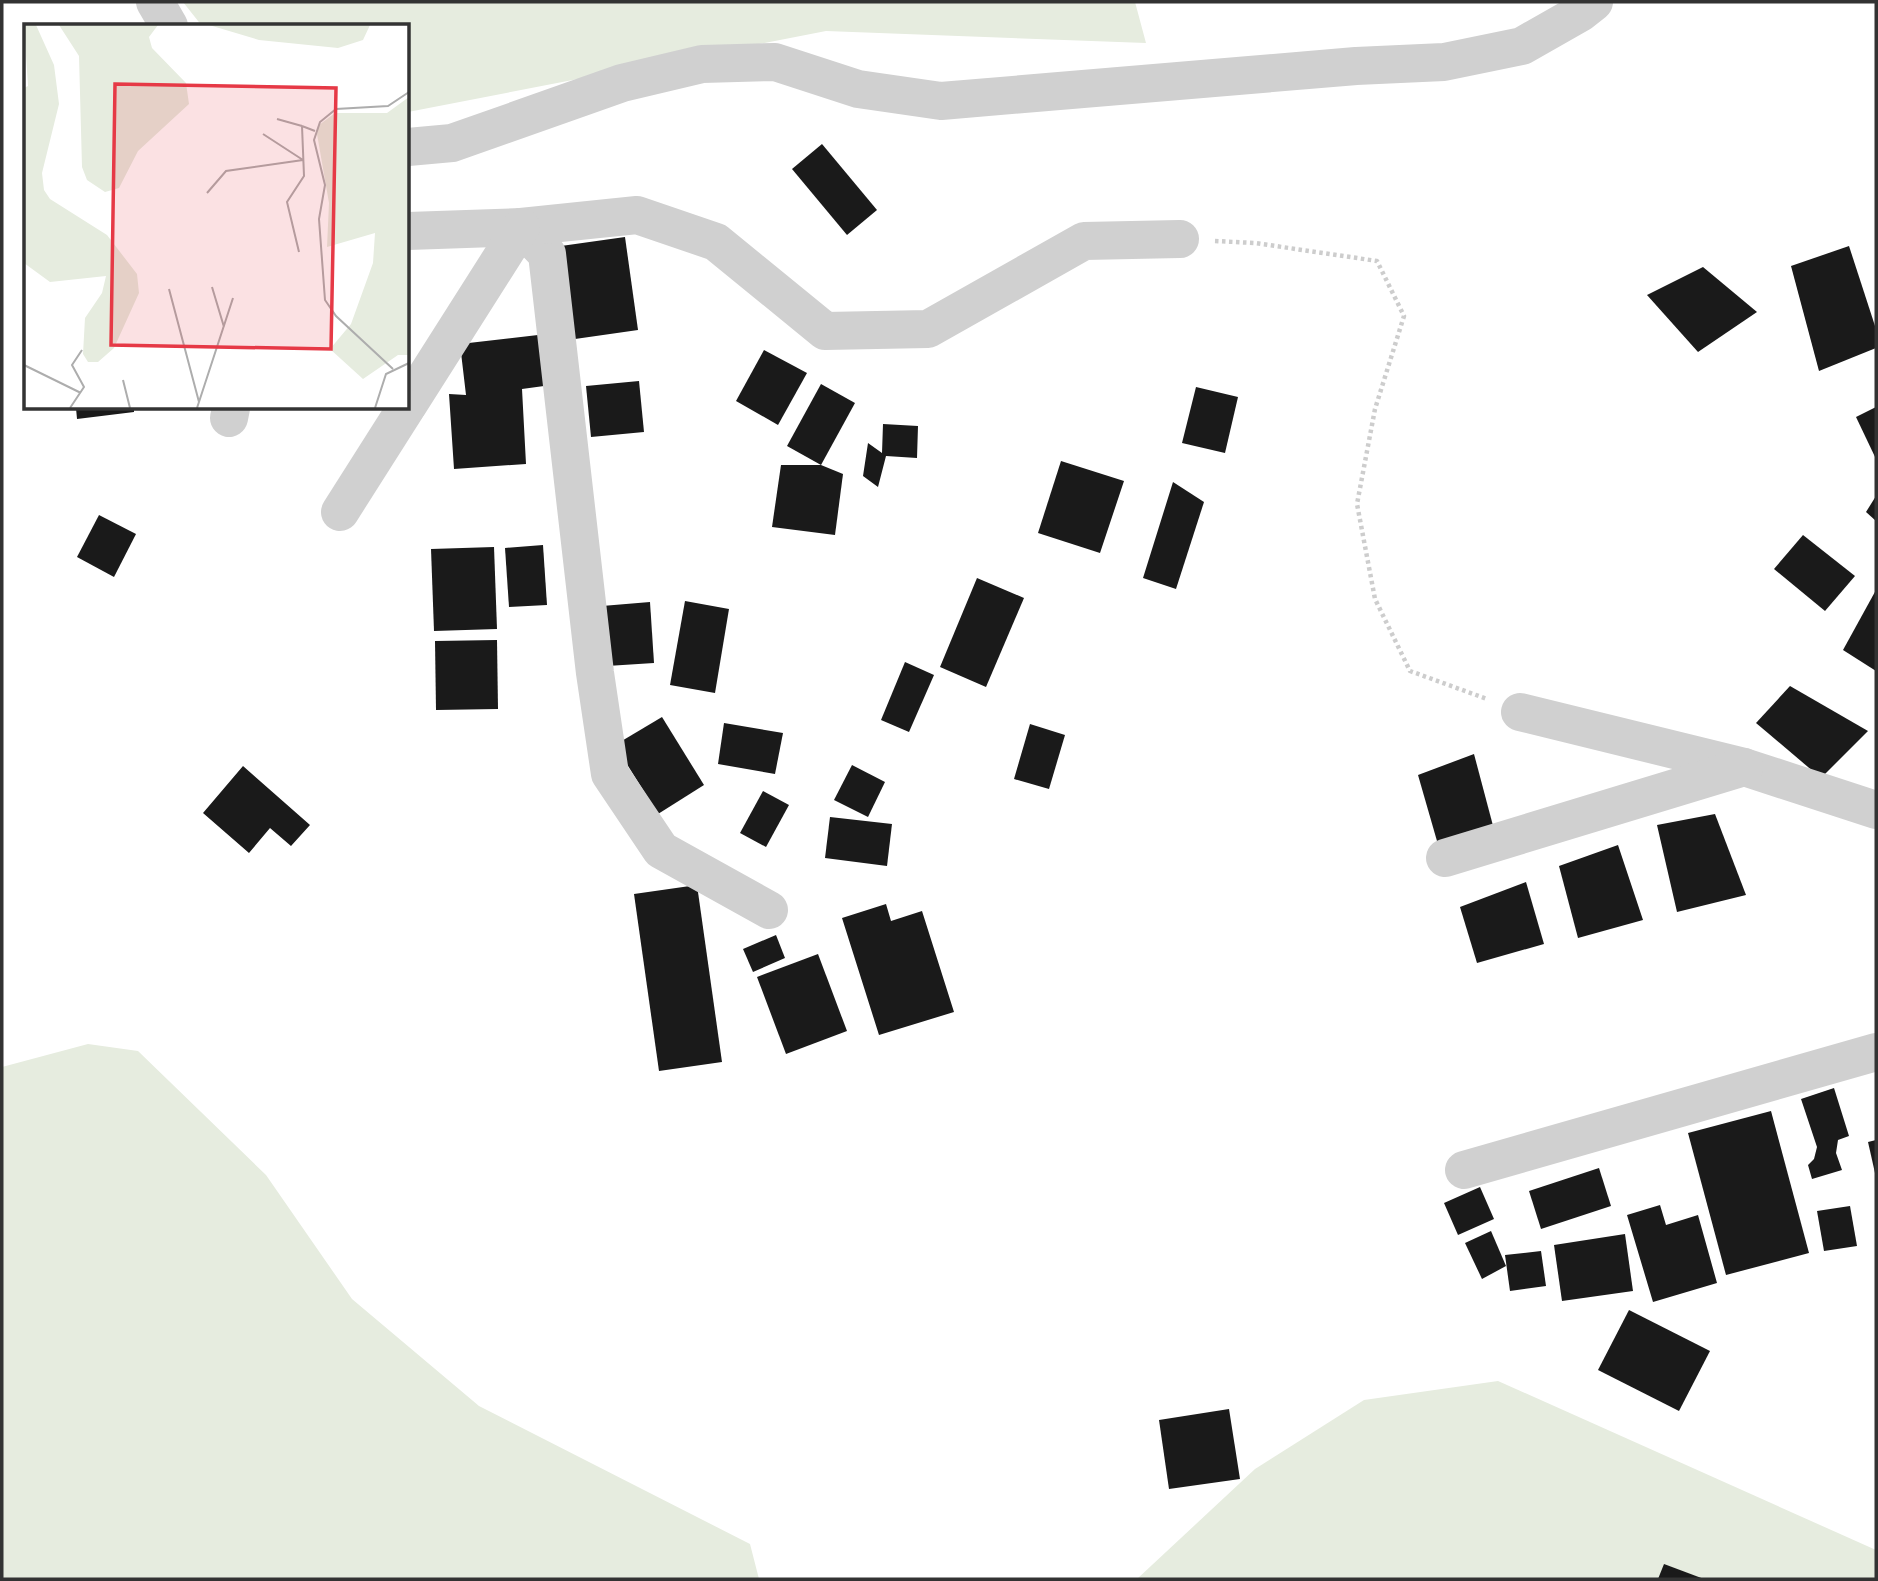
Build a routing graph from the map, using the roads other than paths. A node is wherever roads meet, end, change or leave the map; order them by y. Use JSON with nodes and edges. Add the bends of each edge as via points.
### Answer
{"nodes":[{"id":1,"x":155,"y":2,"type":"edge"},
{"id":2,"x":1594,"y":2,"type":"edge"},
{"id":3,"x":168,"y":24,"type":"edge"},
{"id":4,"x":410,"y":147,"type":"edge"},
{"id":5,"x":520,"y":227,"type":"junction"},
{"id":6,"x":410,"y":231,"type":"edge"},
{"id":7,"x":1180,"y":239,"type":"road end"},
{"id":8,"x":410,"y":401,"type":"edge"},
{"id":9,"x":404,"y":410,"type":"edge"},
{"id":10,"x":340,"y":512,"type":"dead end"},
{"id":11,"x":1520,"y":712,"type":"road end"},
{"id":12,"x":1744,"y":767,"type":"junction"},
{"id":13,"x":1876,"y":810,"type":"edge"},
{"id":14,"x":1445,"y":858,"type":"dead end"},
{"id":15,"x":769,"y":910,"type":"dead end"},
{"id":16,"x":1876,"y":1052,"type":"edge"},
{"id":17,"x":1464,"y":1170,"type":"dead end"}],
"edges":[{"from":1,"to":3,"type":"street"},
{"from":2,"to":4,"type":"street","via":[[1522,46],[1444,62],[941,101],[858,89],[775,62],[702,64],[622,83],[452,143]]},
{"from":5,"to":6,"type":"street"},
{"from":5,"to":7,"type":"street","via":[[638,215],[716,242],[825,331],[928,329],[1084,241]]},
{"from":5,"to":8,"type":"street"},
{"from":5,"to":15,"type":"street","via":[[547,254],[610,774],[662,850]]},
{"from":9,"to":10,"type":"street"},
{"from":11,"to":12,"type":"street"},
{"from":12,"to":13,"type":"street"},
{"from":12,"to":14,"type":"street"},
{"from":16,"to":17,"type":"street"}]}
